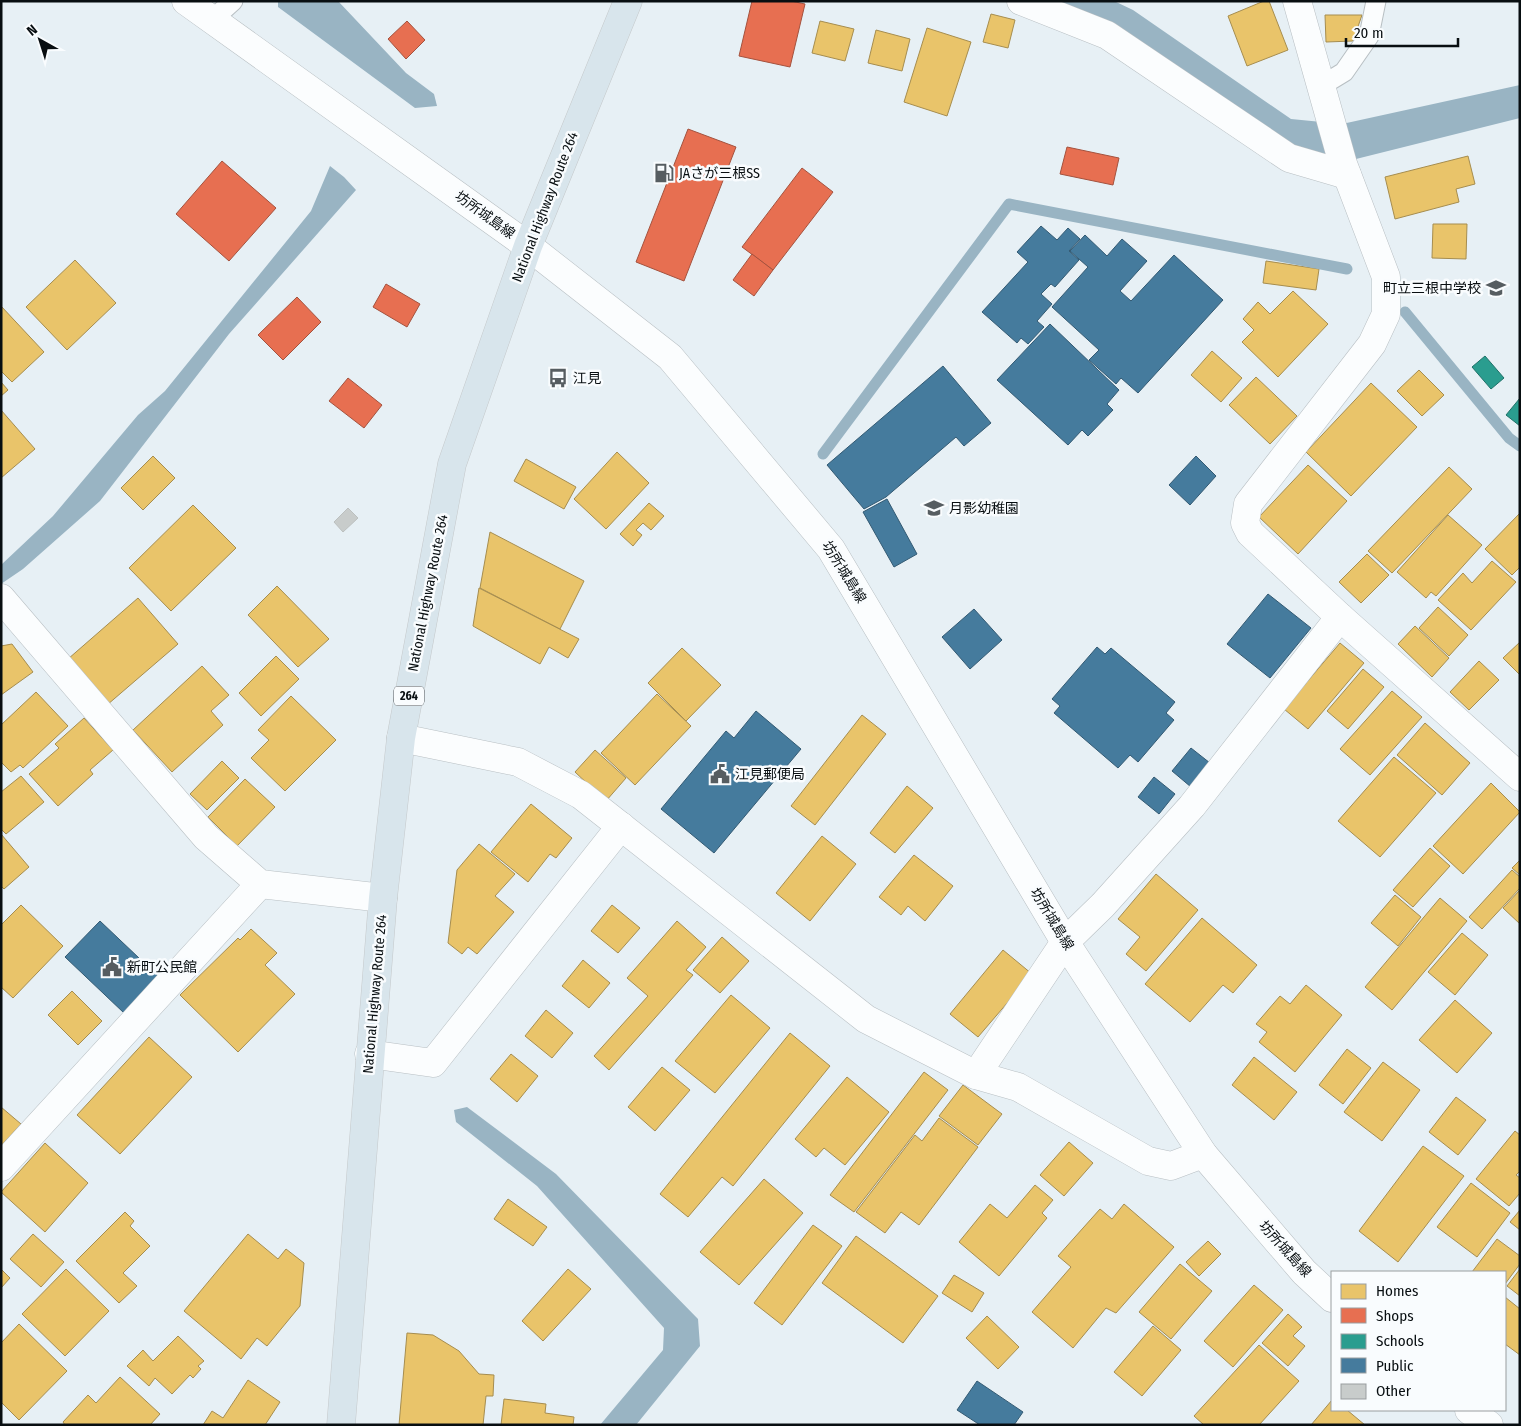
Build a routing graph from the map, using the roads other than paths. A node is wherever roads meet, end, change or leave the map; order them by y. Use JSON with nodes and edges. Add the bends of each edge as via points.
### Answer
{"nodes":[{"id":1,"x":186,"y":1,"type":"edge"},
{"id":2,"x":233,"y":1,"type":"edge"},
{"id":3,"x":628,"y":1,"type":"edge"},
{"id":4,"x":1021,"y":1,"type":"edge"},
{"id":5,"x":1297,"y":1,"type":"edge"},
{"id":6,"x":1376,"y":1,"type":"edge"},
{"id":7,"x":212,"y":20,"type":"junction"},
{"id":8,"x":1323,"y":96,"type":"junction"},
{"id":9,"x":1345,"y":169,"type":"junction"},
{"id":10,"x":528,"y":246,"type":"junction"},
{"id":11,"x":1,"y":598,"type":"edge"},
{"id":12,"x":1340,"y":617,"type":"junction"},
{"id":13,"x":401,"y":738,"type":"junction"},
{"id":14,"x":1520,"y":777,"type":"edge"},
{"id":15,"x":621,"y":826,"type":"junction"},
{"id":16,"x":260,"y":884,"type":"junction"},
{"id":17,"x":383,"y":898,"type":"junction"},
{"id":18,"x":1065,"y":942,"type":"junction"},
{"id":19,"x":369,"y":1054,"type":"junction"},
{"id":20,"x":976,"y":1075,"type":"junction"},
{"id":21,"x":1203,"y":1154,"type":"junction"},
{"id":22,"x":1,"y":1167,"type":"edge"},
{"id":23,"x":1331,"y":1297,"type":"edge"},
{"id":24,"x":1470,"y":1411,"type":"edge"},
{"id":25,"x":341,"y":1425,"type":"edge"},
{"id":26,"x":1489,"y":1425,"type":"edge"}],
"edges":[{"from":1,"to":7,"type":"street","name":"坊所城島線"},
{"from":2,"to":7,"type":"lane"},
{"from":3,"to":10,"type":"highway","name":"National Highway Route 264","number":"264"},
{"from":4,"to":9,"type":"street","via":[[1107,35],[1289,158]]},
{"from":5,"to":8,"type":"street"},
{"from":6,"to":8,"type":"lane","via":[[1369,36]]},
{"from":7,"to":10,"type":"street","name":"坊所城島線"},
{"from":8,"to":9,"type":"street"},
{"from":9,"to":12,"type":"street","via":[[1386,277],[1386,314],[1372,344],[1248,504],[1245,523],[1250,533]]},
{"from":10,"to":13,"type":"highway","name":"National Highway Route 264","number":"264","via":[[452,464]]},
{"from":10,"to":18,"type":"street","name":"坊所城島線","via":[[670,357],[831,549]]},
{"from":11,"to":16,"type":"street","via":[[206,837]]},
{"from":12,"to":14,"type":"street"},
{"from":12,"to":18,"type":"street","via":[[1192,806],[1103,905]]},
{"from":13,"to":15,"type":"street","via":[[518,762],[581,795]]},
{"from":13,"to":17,"type":"highway","name":"National Highway Route 264","number":"264"},
{"from":15,"to":19,"type":"street","via":[[433,1063]]},
{"from":15,"to":20,"type":"street","via":[[866,1019]]},
{"from":16,"to":17,"type":"street"},
{"from":16,"to":22,"type":"street"},
{"from":17,"to":19,"type":"highway","name":"National Highway Route 264","number":"264"},
{"from":18,"to":20,"type":"street"},
{"from":18,"to":21,"type":"street","name":"坊所城島線"},
{"from":19,"to":25,"type":"highway","name":"National Highway Route 264","number":"264"},
{"from":20,"to":21,"type":"street","via":[[1018,1086],[1148,1161],[1170,1166]]},
{"from":21,"to":23,"type":"street","name":"坊所城島線","via":[[1304,1272]]},
{"from":24,"to":26,"type":"street"}]}
